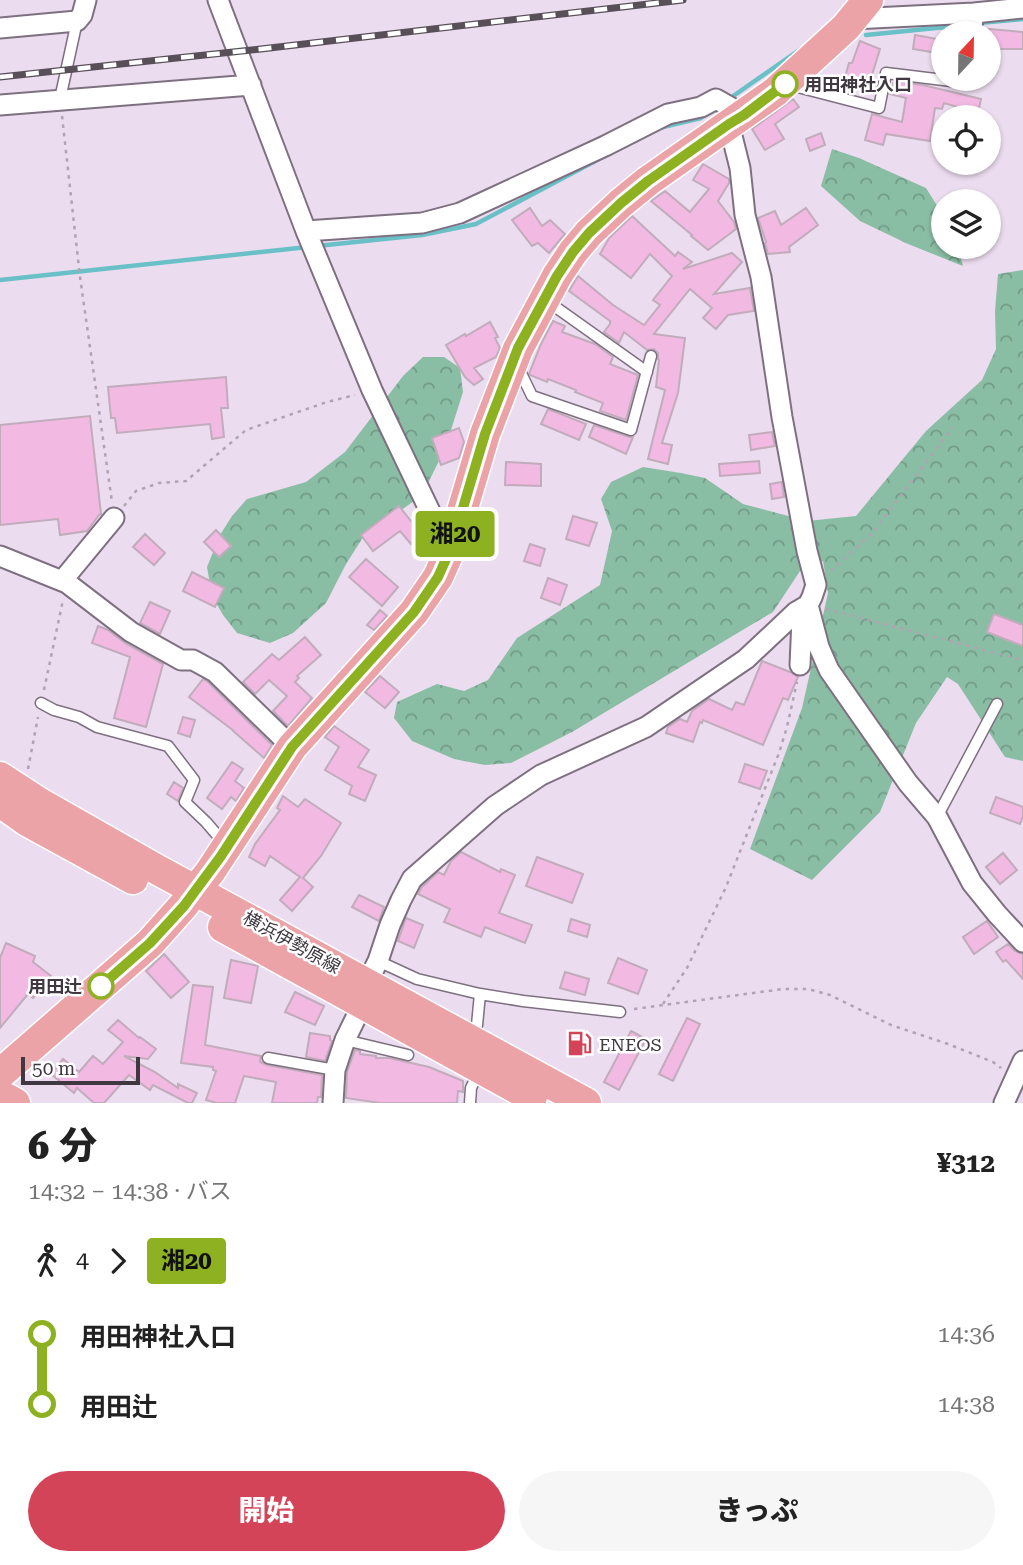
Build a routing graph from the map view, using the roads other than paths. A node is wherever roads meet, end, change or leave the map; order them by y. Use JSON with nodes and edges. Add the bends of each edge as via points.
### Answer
{"nodes":[{"id":1,"x":86,"y":0,"type":"edge"},
{"id":2,"x":218,"y":0,"type":"edge"},
{"id":3,"x":1023,"y":8,"type":"edge"},
{"id":4,"x":860,"y":10,"type":"edge"},
{"id":5,"x":77,"y":21,"type":"junction"},
{"id":6,"x":948,"y":21,"type":"edge"},
{"id":7,"x":982,"y":21,"type":"edge"},
{"id":8,"x":0,"y":28,"type":"edge"},
{"id":9,"x":931,"y":78,"type":"edge"},
{"id":10,"x":785,"y":84,"type":"junction"},
{"id":11,"x":251,"y":85,"type":"junction"},
{"id":12,"x":60,"y":99,"type":"junction"},
{"id":13,"x":0,"y":105,"type":"edge"},
{"id":14,"x":731,"y":111,"type":"junction"},
{"id":15,"x":310,"y":239,"type":"junction"},
{"id":16,"x":544,"y":299,"type":"junction"},
{"id":17,"x":651,"y":356,"type":"dead end"},
{"id":18,"x":514,"y":359,"type":"junction"},
{"id":19,"x":647,"y":372,"type":"junction"},
{"id":20,"x":114,"y":518,"type":"road end"},
{"id":21,"x":451,"y":548,"type":"junction"},
{"id":22,"x":0,"y":556,"type":"edge"},
{"id":23,"x":64,"y":582,"type":"junction"},
{"id":24,"x":808,"y":605,"type":"junction"},
{"id":25,"x":800,"y":665,"type":"road end"},
{"id":26,"x":41,"y":703,"type":"road end"},
{"id":27,"x":997,"y":704,"type":"dead end"},
{"id":28,"x":292,"y":747,"type":"junction"},
{"id":29,"x":8,"y":790,"type":"edge"},
{"id":30,"x":937,"y":817,"type":"junction"},
{"id":31,"x":227,"y":846,"type":"junction"},
{"id":32,"x":190,"y":898,"type":"junction"},
{"id":33,"x":1023,"y":942,"type":"edge"},
{"id":34,"x":369,"y":983,"type":"junction"},
{"id":35,"x":480,"y":994,"type":"junction"},
{"id":36,"x":620,"y":1012,"type":"road end"},
{"id":37,"x":470,"y":1039,"type":"junction"},
{"id":38,"x":345,"y":1040,"type":"junction"},
{"id":39,"x":408,"y":1055,"type":"dead end"},
{"id":40,"x":268,"y":1058,"type":"dead end"},
{"id":41,"x":479,"y":1069,"type":"junction"},
{"id":42,"x":1019,"y":1069,"type":"edge"},
{"id":43,"x":335,"y":1070,"type":"junction"},
{"id":44,"x":0,"y":1074,"type":"edge"},
{"id":45,"x":0,"y":1095,"type":"edge"},
{"id":46,"x":15,"y":1103,"type":"edge"},
{"id":47,"x":332,"y":1103,"type":"edge"},
{"id":48,"x":470,"y":1103,"type":"edge"},
{"id":49,"x":542,"y":1103,"type":"edge"},
{"id":50,"x":586,"y":1103,"type":"edge"},
{"id":51,"x":1004,"y":1103,"type":"edge"}],
"edges":[{"from":1,"to":5,"type":"street"},
{"from":2,"to":11,"type":"street"},
{"from":3,"to":7,"type":"street"},
{"from":4,"to":6,"type":"street"},
{"from":4,"to":10,"type":"main road"},
{"from":5,"to":8,"type":"street"},
{"from":5,"to":12,"type":"lane"},
{"from":9,"to":10,"type":"lane","via":[[886,73],[879,108]]},
{"from":10,"to":14,"type":"main road"},
{"from":11,"to":12,"type":"street"},
{"from":11,"to":15,"type":"street"},
{"from":12,"to":13,"type":"street"},
{"from":14,"to":15,"type":"street","via":[[701,107],[668,114],[460,213]]},
{"from":14,"to":16,"type":"main road","via":[[589,233]]},
{"from":14,"to":24,"type":"street","via":[[745,215],[761,277],[782,417],[816,585]]},
{"from":15,"to":21,"type":"street","via":[[372,390]]},
{"from":16,"to":18,"type":"main road"},
{"from":16,"to":19,"type":"lane"},
{"from":17,"to":19,"type":"lane"},
{"from":18,"to":19,"type":"lane","via":[[532,396],[631,430]]},
{"from":18,"to":21,"type":"main road","via":[[485,434]]},
{"from":20,"to":23,"type":"street"},
{"from":21,"to":28,"type":"main road","via":[[414,612]]},
{"from":22,"to":23,"type":"street"},
{"from":23,"to":28,"type":"street","via":[[131,632],[181,660],[193,660],[215,672]]},
{"from":24,"to":25,"type":"street","via":[[802,619]]},
{"from":24,"to":30,"type":"street","via":[[829,670]]},
{"from":24,"to":34,"type":"street","via":[[746,659],[646,727],[541,775],[495,806],[412,879]]},
{"from":26,"to":31,"type":"lane","via":[[97,727],[168,746],[194,780],[185,802]]},
{"from":27,"to":30,"type":"lane"},
{"from":28,"to":31,"type":"main road"},
{"from":29,"to":32,"type":"main road","name":"横浜伊勢原線","via":[[27,821]]},
{"from":30,"to":33,"type":"street","via":[[972,883]]},
{"from":31,"to":32,"type":"main road"},
{"from":32,"to":34,"type":"main road","name":"横浜伊勢原線"},
{"from":32,"to":44,"type":"main road","via":[[150,943]]},
{"from":34,"to":35,"type":"lane","via":[[417,979]]},
{"from":34,"to":37,"type":"main road","name":"横浜伊勢原線"},
{"from":34,"to":38,"type":"street"},
{"from":34,"to":41,"type":"main road","name":"横浜伊勢原線"},
{"from":35,"to":36,"type":"lane"},
{"from":35,"to":37,"type":"lane","via":[[477,1026]]},
{"from":37,"to":50,"type":"main road","name":"横浜伊勢原線"},
{"from":38,"to":39,"type":"lane"},
{"from":38,"to":43,"type":"street"},
{"from":40,"to":43,"type":"lane"},
{"from":41,"to":48,"type":"lane"},
{"from":41,"to":49,"type":"main road","name":"横浜伊勢原線"},
{"from":42,"to":51,"type":"street"},
{"from":43,"to":47,"type":"street"},
{"from":45,"to":46,"type":"main road"}]}
